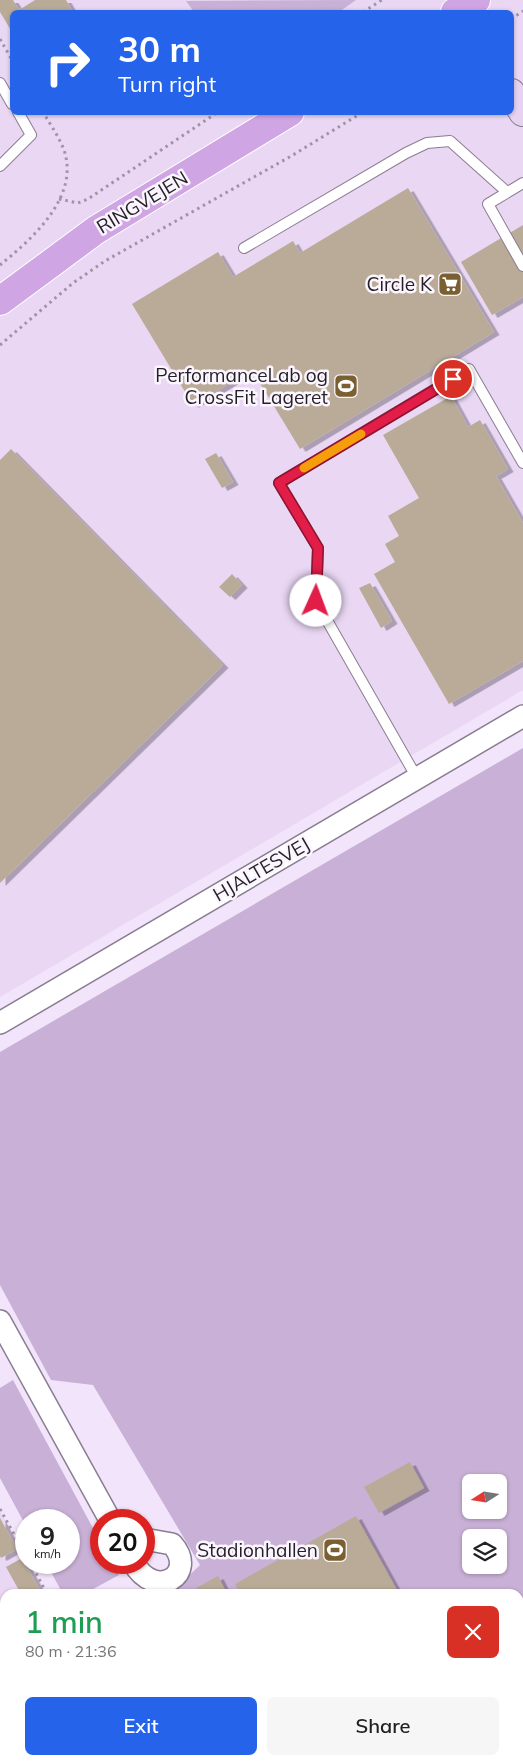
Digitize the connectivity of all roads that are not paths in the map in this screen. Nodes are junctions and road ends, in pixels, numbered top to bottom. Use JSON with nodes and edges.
{"nodes":[{"id":1,"x":0,"y":83,"type":"edge"},
{"id":2,"x":514,"y":98,"type":"edge"},
{"id":3,"x":10,"y":100,"type":"edge"},
{"id":4,"x":523,"y":112,"type":"edge"},
{"id":5,"x":20,"y":115,"type":"edge"},
{"id":6,"x":285,"y":115,"type":"edge"},
{"id":7,"x":0,"y":166,"type":"edge"},
{"id":8,"x":523,"y":183,"type":"edge"},
{"id":9,"x":508,"y":192,"type":"junction"},
{"id":10,"x":244,"y":248,"type":"dead end"},
{"id":11,"x":523,"y":266,"type":"edge"},
{"id":12,"x":0,"y":301,"type":"edge"},
{"id":13,"x":523,"y":463,"type":"edge"},
{"id":14,"x":523,"y":716,"type":"edge"},
{"id":15,"x":417,"y":778,"type":"junction"},
{"id":16,"x":0,"y":1023,"type":"edge"},
{"id":17,"x":0,"y":1320,"type":"edge"},
{"id":18,"x":104,"y":1509,"type":"edge"},
{"id":19,"x":155,"y":1541,"type":"edge"},
{"id":20,"x":141,"y":1574,"type":"edge"}],
"edges":[{"from":1,"to":3,"type":"lane"},
{"from":2,"to":4,"type":"street"},
{"from":5,"to":7,"type":"lane"},
{"from":6,"to":12,"type":"main road","name":"RINGVEJEN"},
{"from":8,"to":9,"type":"lane"},
{"from":9,"to":10,"type":"lane"},
{"from":9,"to":11,"type":"lane"},
{"from":13,"to":15,"type":"lane"},
{"from":14,"to":15,"type":"street","name":"HJALTESVEJ"},
{"from":15,"to":16,"type":"street","name":"HJALTESVEJ"},
{"from":17,"to":18,"type":"street"},
{"from":19,"to":20,"type":"street"}]}
